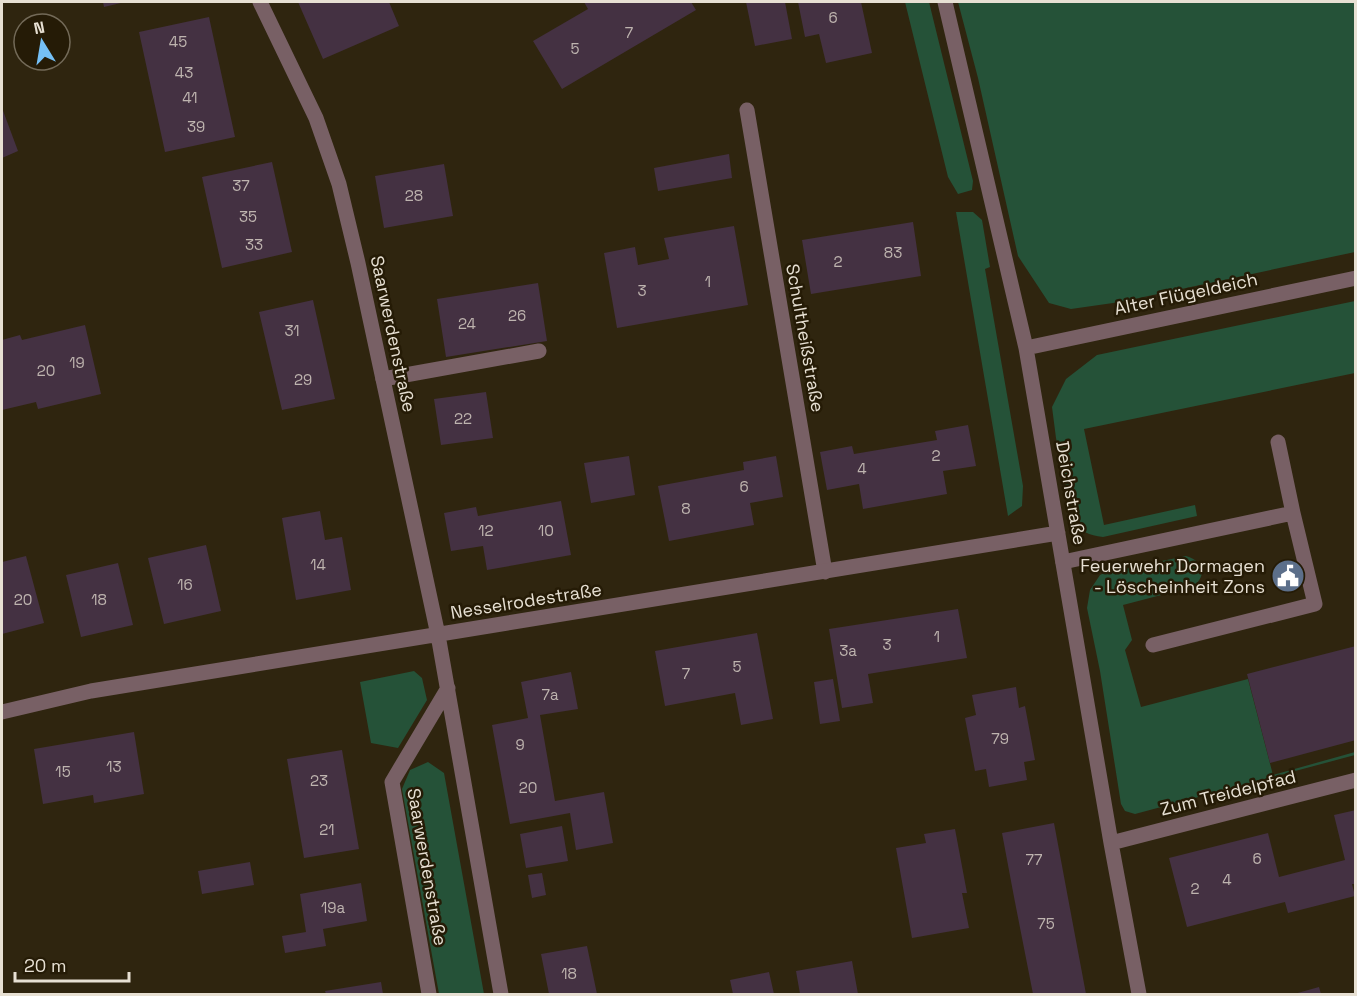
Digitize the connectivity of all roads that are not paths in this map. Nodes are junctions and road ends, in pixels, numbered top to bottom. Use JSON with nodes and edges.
{"nodes":[{"id":1,"x":260,"y":2,"type":"edge"},
{"id":2,"x":945,"y":2,"type":"edge"},
{"id":3,"x":747,"y":110,"type":"dead end"},
{"id":4,"x":1356,"y":278,"type":"edge"},
{"id":5,"x":1026,"y":348,"type":"junction"},
{"id":6,"x":539,"y":351,"type":"dead end"},
{"id":7,"x":383,"y":379,"type":"junction"},
{"id":8,"x":1278,"y":442,"type":"dead end"},
{"id":9,"x":1293,"y":513,"type":"junction"},
{"id":10,"x":1058,"y":532,"type":"junction"},
{"id":11,"x":1063,"y":562,"type":"junction"},
{"id":12,"x":825,"y":572,"type":"junction"},
{"id":13,"x":438,"y":635,"type":"junction"},
{"id":14,"x":1153,"y":645,"type":"dead end"},
{"id":15,"x":448,"y":688,"type":"junction"},
{"id":16,"x":2,"y":712,"type":"edge"},
{"id":17,"x":1356,"y":780,"type":"edge"},
{"id":18,"x":1111,"y":843,"type":"junction"},
{"id":19,"x":429,"y":994,"type":"edge"},
{"id":20,"x":501,"y":994,"type":"edge"},
{"id":21,"x":1139,"y":994,"type":"edge"}],
"edges":[{"from":1,"to":7,"type":"street","name":"Saarwerdenstraße"},
{"from":2,"to":5,"type":"street","name":"Deichstraße"},
{"from":3,"to":12,"type":"street","name":"Schultheißstraße"},
{"from":4,"to":5,"type":"street","name":"Alter Flügeldeich"},
{"from":5,"to":10,"type":"street","name":"Deichstraße"},
{"from":6,"to":7,"type":"street"},
{"from":7,"to":13,"type":"street","name":"Saarwerdenstraße"},
{"from":8,"to":9,"type":"street"},
{"from":9,"to":11,"type":"street"},
{"from":9,"to":14,"type":"street"},
{"from":10,"to":11,"type":"street","name":"Deichstraße"},
{"from":10,"to":12,"type":"street","name":"Nesselrodestraße"},
{"from":11,"to":18,"type":"street","name":"Deichstraße"},
{"from":12,"to":13,"type":"street","name":"Nesselrodestraße"},
{"from":13,"to":15,"type":"street","name":"Saarwerdenstraße"},
{"from":13,"to":16,"type":"street","name":"Nesselrodestraße"},
{"from":15,"to":19,"type":"street","name":"Saarwerdenstraße"},
{"from":15,"to":20,"type":"street","name":"Saarwerdenstraße"},
{"from":17,"to":18,"type":"street","name":"Zum Treidelpfad"},
{"from":18,"to":21,"type":"street","name":"Deichstraße"}]}
